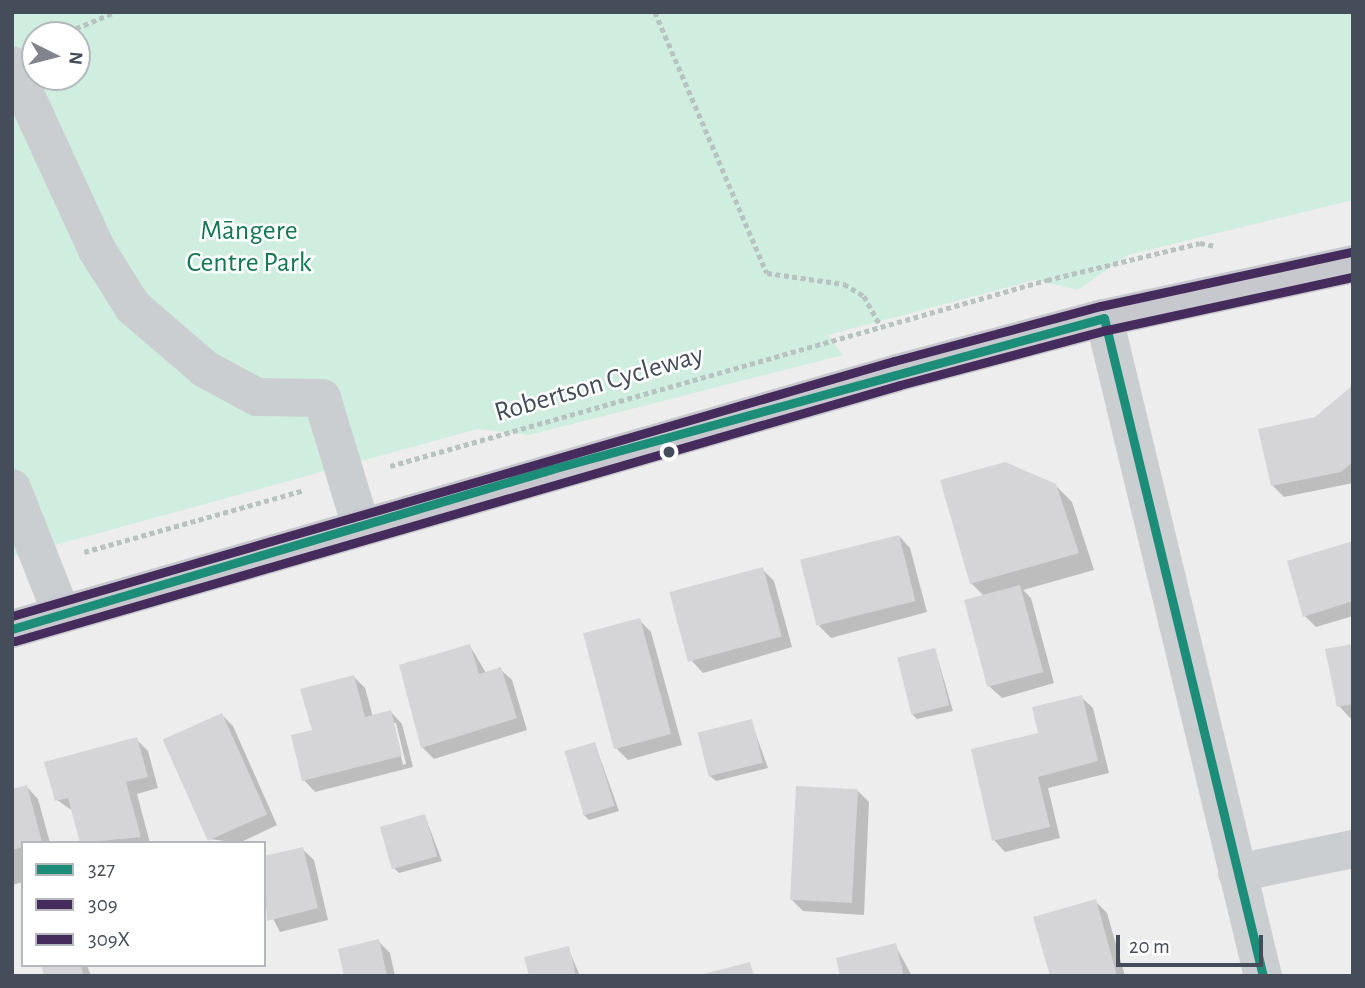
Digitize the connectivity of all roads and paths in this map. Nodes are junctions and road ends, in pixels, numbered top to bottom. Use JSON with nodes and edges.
{"nodes":[{"id":1,"x":115,"y":12,"type":"edge"},
{"id":2,"x":654,"y":12,"type":"edge"},
{"id":3,"x":91,"y":22,"type":"edge"},
{"id":4,"x":12,"y":65,"type":"edge"},
{"id":5,"x":1200,"y":243,"type":"dead end"},
{"id":6,"x":1353,"y":264,"type":"edge"},
{"id":7,"x":1104,"y":318,"type":"junction"},
{"id":8,"x":880,"y":325,"type":"junction"},
{"id":9,"x":347,"y":478,"type":"junction"},
{"id":10,"x":12,"y":488,"type":"edge"},
{"id":11,"x":361,"y":526,"type":"junction"},
{"id":12,"x":42,"y":564,"type":"junction"},
{"id":13,"x":62,"y":615,"type":"junction"},
{"id":14,"x":12,"y":629,"type":"edge"},
{"id":15,"x":1353,"y":849,"type":"edge"},
{"id":16,"x":1237,"y":873,"type":"junction"},
{"id":17,"x":1264,"y":976,"type":"edge"}],
"edges":[{"from":1,"to":3,"type":"path"},
{"from":2,"to":8,"type":"path"},
{"from":4,"to":9,"type":"street"},
{"from":5,"to":8,"type":"path","name":"Robertson Cycleway"},
{"from":6,"to":7,"type":"main road"},
{"from":7,"to":11,"type":"main road"},
{"from":7,"to":16,"type":"street"},
{"from":8,"to":9,"type":"path","name":"Robertson Cycleway"},
{"from":9,"to":11,"type":"street"},
{"from":9,"to":12,"type":"path","name":"Robertson Cycleway"},
{"from":10,"to":12,"type":"street"},
{"from":11,"to":13,"type":"main road"},
{"from":12,"to":13,"type":"street"},
{"from":13,"to":14,"type":"main road"},
{"from":15,"to":16,"type":"street"},
{"from":16,"to":17,"type":"street"}]}
